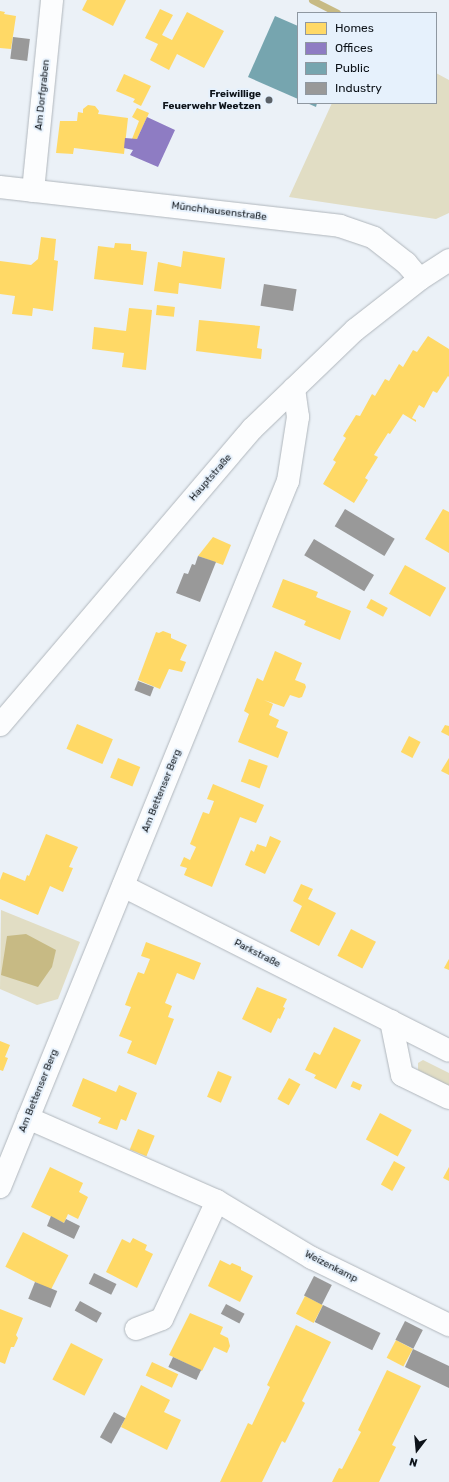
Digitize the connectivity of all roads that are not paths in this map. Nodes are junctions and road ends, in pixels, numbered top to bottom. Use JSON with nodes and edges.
{"nodes":[{"id":1,"x":52,"y":0,"type":"edge"},
{"id":2,"x":0,"y":187,"type":"edge"},
{"id":3,"x":33,"y":191,"type":"junction"},
{"id":4,"x":449,"y":260,"type":"edge"},
{"id":5,"x":420,"y":279,"type":"junction"},
{"id":6,"x":294,"y":388,"type":"junction"},
{"id":7,"x":0,"y":724,"type":"edge"},
{"id":8,"x":123,"y":886,"type":"junction"},
{"id":9,"x":390,"y":1021,"type":"junction"},
{"id":10,"x":449,"y":1051,"type":"edge"},
{"id":11,"x":449,"y":1098,"type":"edge"},
{"id":12,"x":28,"y":1118,"type":"junction"},
{"id":13,"x":0,"y":1187,"type":"edge"},
{"id":14,"x":217,"y":1201,"type":"junction"},
{"id":15,"x":449,"y":1325,"type":"edge"},
{"id":16,"x":136,"y":1329,"type":"dead end"}],
"edges":[{"from":1,"to":3,"type":"street","name":"Am Dorfgraben"},
{"from":2,"to":3,"type":"street","name":"Münchhausenstraße"},
{"from":3,"to":5,"type":"street","name":"Münchhausenstraße"},
{"from":4,"to":5,"type":"street","name":"Hauptstraße"},
{"from":5,"to":6,"type":"street","name":"Hauptstraße"},
{"from":6,"to":7,"type":"street","name":"Hauptstraße"},
{"from":6,"to":8,"type":"street","name":"Am Bettenser Berg"},
{"from":8,"to":9,"type":"street","name":"Parkstraße"},
{"from":8,"to":12,"type":"street","name":"Am Bettenser Berg"},
{"from":9,"to":10,"type":"street","name":"Parkstraße"},
{"from":9,"to":11,"type":"street"},
{"from":12,"to":13,"type":"street","name":"Am Bettenser Berg"},
{"from":12,"to":14,"type":"street","name":"Weizenkamp"},
{"from":14,"to":15,"type":"street","name":"Weizenkamp"},
{"from":14,"to":16,"type":"street"}]}
